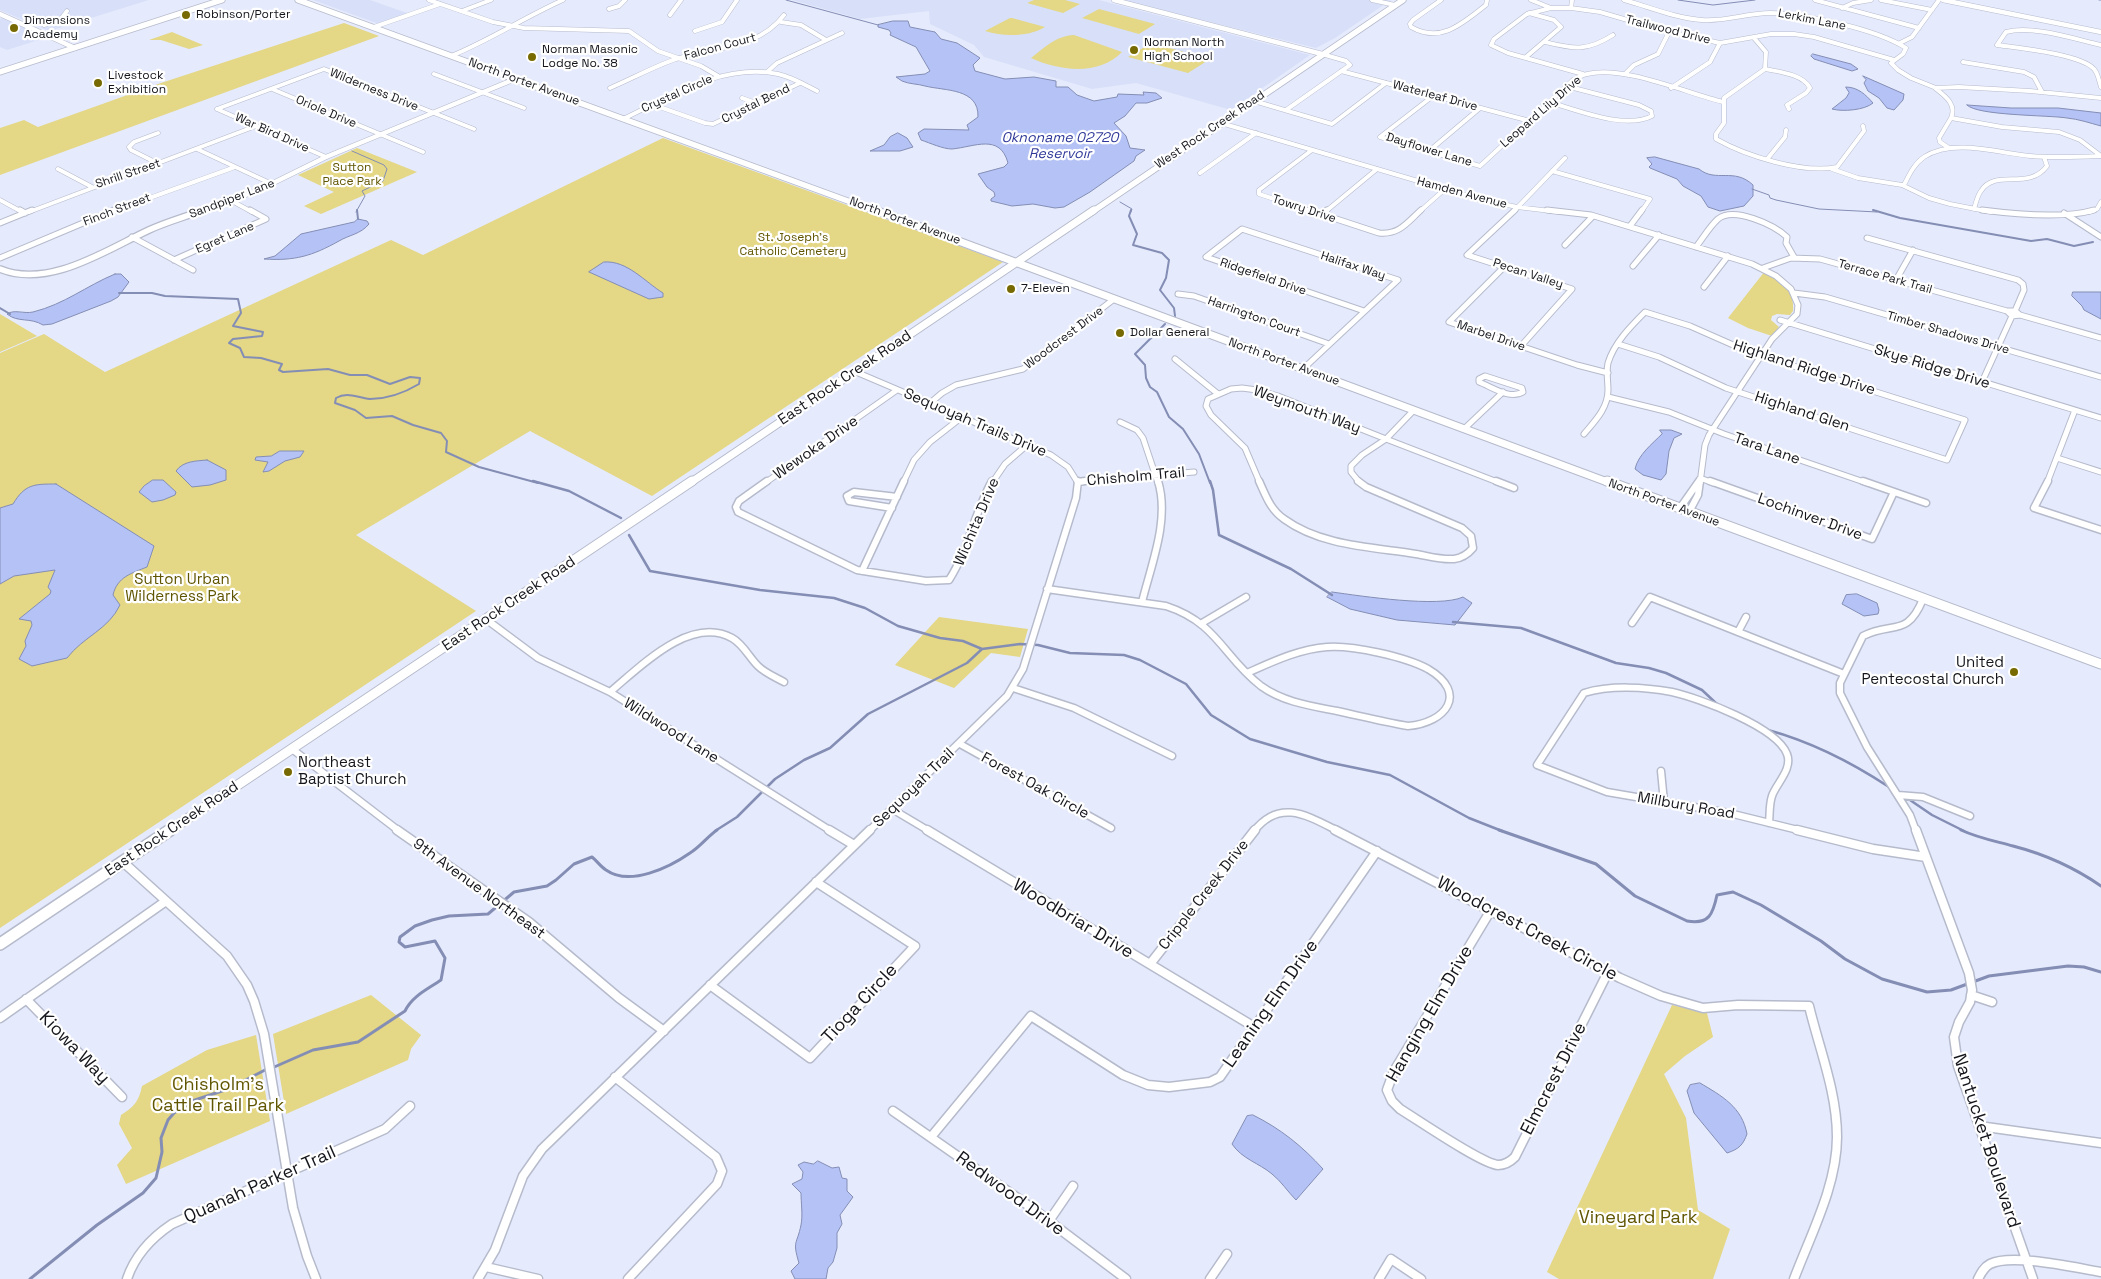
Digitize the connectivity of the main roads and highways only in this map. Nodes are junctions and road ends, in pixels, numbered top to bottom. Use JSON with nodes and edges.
{"nodes":[{"id":1,"x":222,"y":0,"type":"edge"},
{"id":2,"x":298,"y":0,"type":"edge"},
{"id":3,"x":1403,"y":0,"type":"edge"},
{"id":4,"x":452,"y":56,"type":"joint"},
{"id":5,"x":0,"y":72,"type":"edge"},
{"id":6,"x":515,"y":79,"type":"joint"},
{"id":7,"x":1017,"y":262,"type":"junction"},
{"id":8,"x":2101,"y":664,"type":"edge"},
{"id":9,"x":0,"y":944,"type":"edge"}],
"edges":[{"from":1,"to":5,"type":"main road"},
{"from":2,"to":4,"type":"main road","name":"North Porter Avenue"},
{"from":3,"to":7,"type":"main road","name":"West Rock Creek Road"},
{"from":4,"to":6,"type":"main road","name":"North Porter Avenue"},
{"from":6,"to":7,"type":"main road","name":"North Porter Avenue"},
{"from":7,"to":8,"type":"main road","name":"North Porter Avenue"},
{"from":7,"to":9,"type":"main road","name":"East Rock Creek Road"}]}
